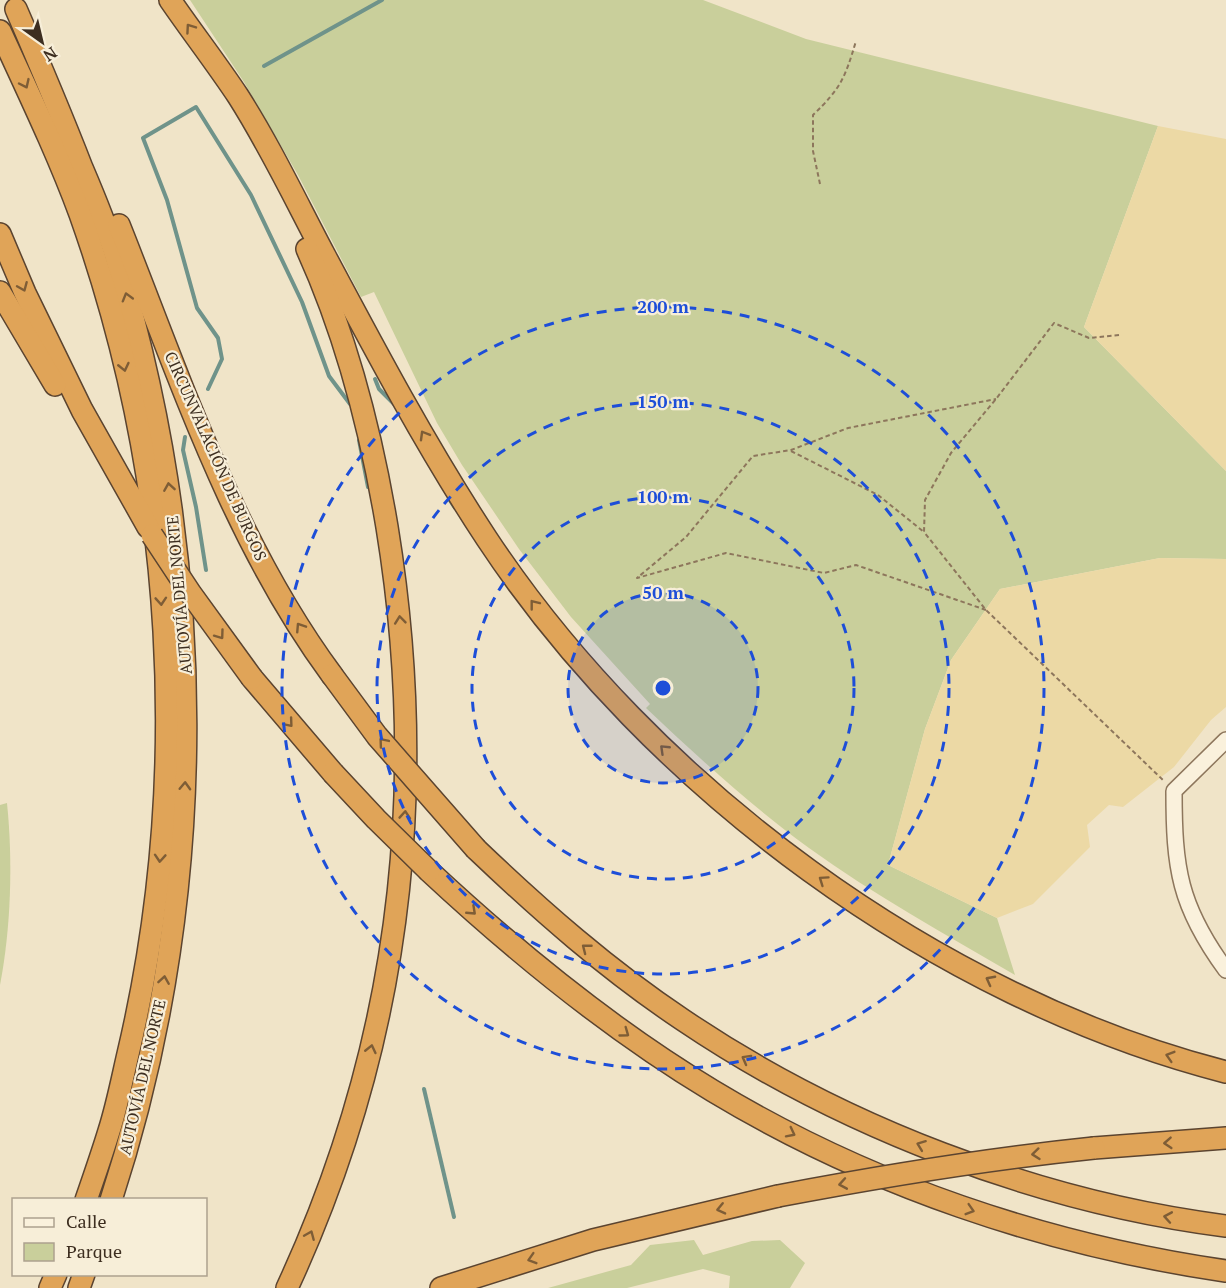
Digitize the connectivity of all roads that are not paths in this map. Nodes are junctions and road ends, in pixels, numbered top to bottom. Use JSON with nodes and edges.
{"nodes":[{"id":1,"x":170,"y":0,"type":"edge"},
{"id":2,"x":13,"y":4,"type":"edge"},
{"id":3,"x":0,"y":31,"type":"edge"},
{"id":4,"x":209,"y":56,"type":"junction"},
{"id":5,"x":0,"y":234,"type":"edge"},
{"id":6,"x":0,"y":292,"type":"edge"},
{"id":7,"x":152,"y":535,"type":"junction"},
{"id":8,"x":1226,"y":740,"type":"edge"},
{"id":9,"x":1226,"y":970,"type":"edge"},
{"id":10,"x":1226,"y":1072,"type":"edge"},
{"id":11,"x":1226,"y":1138,"type":"edge"},
{"id":12,"x":87,"y":1198,"type":"edge"},
{"id":13,"x":112,"y":1198,"type":"edge"},
{"id":14,"x":1226,"y":1226,"type":"edge"},
{"id":15,"x":1226,"y":1270,"type":"edge"},
{"id":16,"x":287,"y":1288,"type":"edge"},
{"id":17,"x":441,"y":1288,"type":"edge"}],
"edges":[{"from":4,"to":1,"type":"highway","one_way":true},
{"from":13,"to":2,"type":"highway","name":"AUTOVÍA DEL NORTE","one_way":true},
{"from":14,"to":2,"type":"highway","name":"CIRCUNVALACIÓN DE BURGOS","one_way":true,"bridge":true},
{"from":3,"to":12,"type":"highway","name":"AUTOVÍA DEL NORTE","one_way":true},
{"from":10,"to":4,"type":"highway","one_way":true},
{"from":16,"to":4,"type":"highway","one_way":true},
{"from":5,"to":7,"type":"highway","one_way":true},
{"from":6,"to":7,"type":"highway"},
{"from":7,"to":15,"type":"highway","one_way":true,"bridge":true},
{"from":8,"to":9,"type":"street"},
{"from":11,"to":17,"type":"highway","one_way":true,"bridge":true}]}
